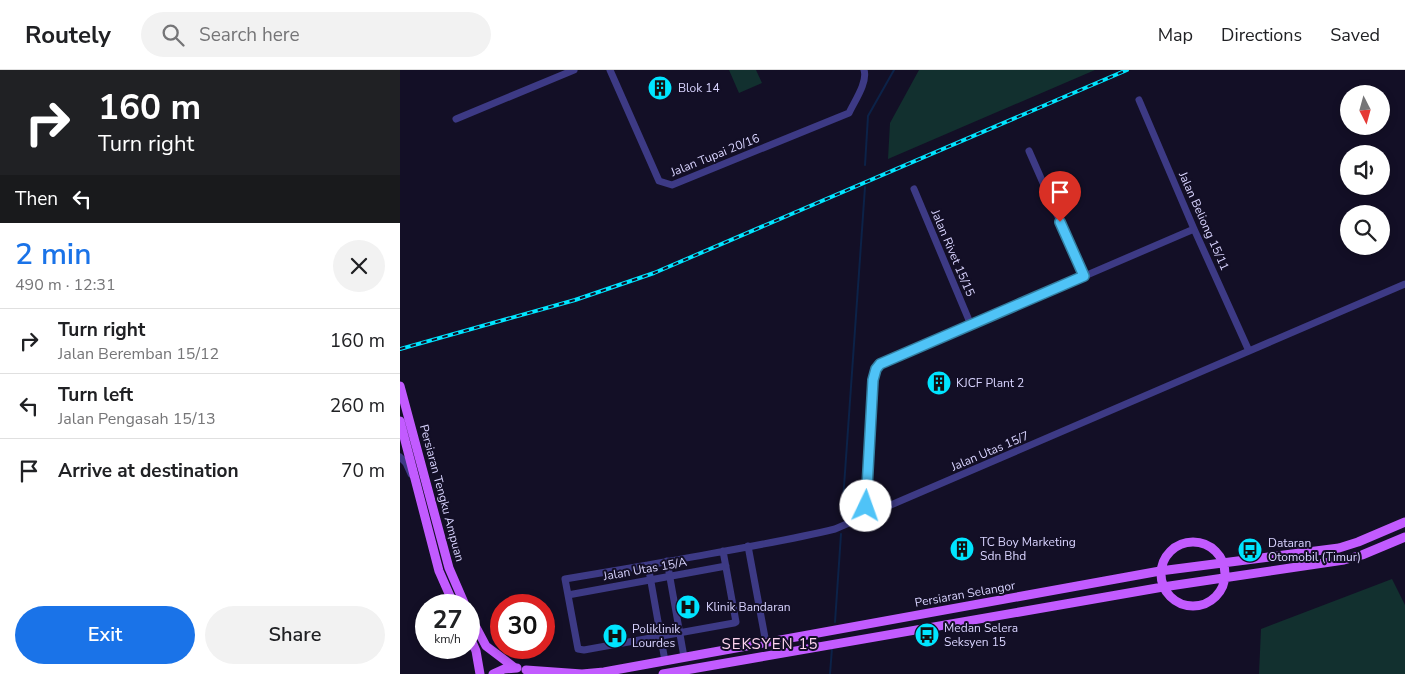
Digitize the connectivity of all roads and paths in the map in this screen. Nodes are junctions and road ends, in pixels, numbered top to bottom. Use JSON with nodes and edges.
{"nodes":[{"id":1,"x":551,"y":70,"type":"edge"},
{"id":2,"x":574,"y":70,"type":"edge"},
{"id":3,"x":610,"y":70,"type":"edge"},
{"id":4,"x":864,"y":70,"type":"edge"},
{"id":5,"x":554,"y":78,"type":"junction"},
{"id":6,"x":1139,"y":100,"type":"dead end"},
{"id":7,"x":456,"y":119,"type":"dead end"},
{"id":8,"x":1029,"y":151,"type":"dead end"},
{"id":9,"x":914,"y":189,"type":"dead end"},
{"id":10,"x":1194,"y":229,"type":"junction"},
{"id":11,"x":1084,"y":276,"type":"junction"},
{"id":12,"x":1405,"y":284,"type":"edge"},
{"id":13,"x":971,"y":325,"type":"junction"},
{"id":14,"x":1249,"y":351,"type":"junction"},
{"id":15,"x":400,"y":386,"type":"edge"},
{"id":16,"x":400,"y":421,"type":"edge"},
{"id":17,"x":400,"y":457,"type":"edge"},
{"id":18,"x":417,"y":486,"type":"junction"},
{"id":19,"x":869,"y":515,"type":"junction"},
{"id":20,"x":1405,"y":522,"type":"edge"},
{"id":21,"x":1405,"y":537,"type":"edge"},
{"id":22,"x":748,"y":546,"type":"junction"},
{"id":23,"x":723,"y":551,"type":"junction"},
{"id":24,"x":667,"y":561,"type":"junction"},
{"id":25,"x":1223,"y":562,"type":"junction"},
{"id":26,"x":648,"y":565,"type":"junction"},
{"id":27,"x":726,"y":566,"type":"junction"},
{"id":28,"x":1160,"y":571,"type":"junction"},
{"id":29,"x":670,"y":576,"type":"junction"},
{"id":30,"x":1225,"y":578,"type":"junction"},
{"id":31,"x":651,"y":580,"type":"junction"},
{"id":32,"x":1163,"y":587,"type":"junction"},
{"id":33,"x":449,"y":594,"type":"edge"},
{"id":34,"x":460,"y":594,"type":"edge"},
{"id":35,"x":568,"y":595,"type":"junction"},
{"id":36,"x":680,"y":633,"type":"junction"},
{"id":37,"x":480,"y":635,"type":"edge"},
{"id":38,"x":661,"y":636,"type":"junction"},
{"id":39,"x":766,"y":643,"type":"junction"},
{"id":40,"x":684,"y":657,"type":"junction"},
{"id":41,"x":477,"y":659,"type":"edge"},
{"id":42,"x":666,"y":661,"type":"junction"},
{"id":43,"x":515,"y":668,"type":"junction"},
{"id":44,"x":526,"y":670,"type":"junction"},
{"id":45,"x":694,"y":671,"type":"edge"},
{"id":46,"x":480,"y":674,"type":"edge"},
{"id":47,"x":493,"y":674,"type":"edge"},
{"id":48,"x":537,"y":674,"type":"edge"},
{"id":49,"x":663,"y":674,"type":"edge"}],
"edges":[{"from":1,"to":5,"type":"street"},
{"from":2,"to":5,"type":"street"},
{"from":3,"to":4,"type":"street","name":"Jalan Tupai 20/16"},
{"from":5,"to":7,"type":"street"},
{"from":6,"to":10,"type":"street","name":"Jalan Beliong 15/11"},
{"from":8,"to":11,"type":"street"},
{"from":9,"to":13,"type":"street","name":"Jalan Rivet 15/15"},
{"from":10,"to":11,"type":"street"},
{"from":10,"to":14,"type":"street","name":"Jalan Beliong 15/11"},
{"from":11,"to":13,"type":"street"},
{"from":12,"to":14,"type":"street","name":"Jalan Utas 15/7"},
{"from":13,"to":19,"type":"street"},
{"from":14,"to":19,"type":"street","name":"Jalan Utas 15/7"},
{"from":15,"to":34,"type":"main road","name":"Persiaran Tengku Ampuan"},
{"from":16,"to":18,"type":"main road","name":"Persiaran Tengku Ampuan"},
{"from":17,"to":18,"type":"street"},
{"from":18,"to":33,"type":"main road","name":"Persiaran Tengku Ampuan"},
{"from":19,"to":22,"type":"street","name":"Jalan Utas 15/7"},
{"from":20,"to":25,"type":"main road","name":"Persiaran Selangor"},
{"from":21,"to":30,"type":"main road"},
{"from":22,"to":23,"type":"street","name":"Jalan Utas 15/7"},
{"from":22,"to":39,"type":"street"},
{"from":23,"to":24,"type":"street","name":"Jalan Utas 15/7"},
{"from":23,"to":27,"type":"street"},
{"from":24,"to":26,"type":"street","name":"Jalan Utas 15/7"},
{"from":24,"to":29,"type":"street"},
{"from":25,"to":28,"type":"main road","name":"Persiaran Selangor"},
{"from":25,"to":28,"type":"main road"},
{"from":25,"to":30,"type":"main road"},
{"from":26,"to":31,"type":"street"},
{"from":26,"to":35,"type":"street","name":"Jalan Utas 15/7"},
{"from":27,"to":29,"type":"street","name":"Jalan Utas 15/A"},
{"from":27,"to":36,"type":"street"},
{"from":28,"to":32,"type":"main road"},
{"from":28,"to":39,"type":"main road","name":"Persiaran Selangor"},
{"from":29,"to":31,"type":"street","name":"Jalan Utas 15/A"},
{"from":29,"to":36,"type":"street"},
{"from":30,"to":32,"type":"main road"},
{"from":30,"to":32,"type":"main road"},
{"from":31,"to":35,"type":"street","name":"Jalan Utas 15/A"},
{"from":31,"to":38,"type":"street"},
{"from":32,"to":45,"type":"main road"},
{"from":35,"to":38,"type":"street"},
{"from":36,"to":38,"type":"street"},
{"from":36,"to":40,"type":"street"},
{"from":37,"to":43,"type":"main road"},
{"from":38,"to":42,"type":"street"},
{"from":39,"to":40,"type":"main road","name":"Persiaran Selangor"},
{"from":40,"to":42,"type":"main road","name":"Persiaran Selangor"},
{"from":41,"to":46,"type":"main road"},
{"from":42,"to":44,"type":"main road","name":"Persiaran Selangor"},
{"from":43,"to":44,"type":"main road"},
{"from":43,"to":47,"type":"main road"},
{"from":44,"to":48,"type":"main road"},
{"from":45,"to":49,"type":"main road"}]}
